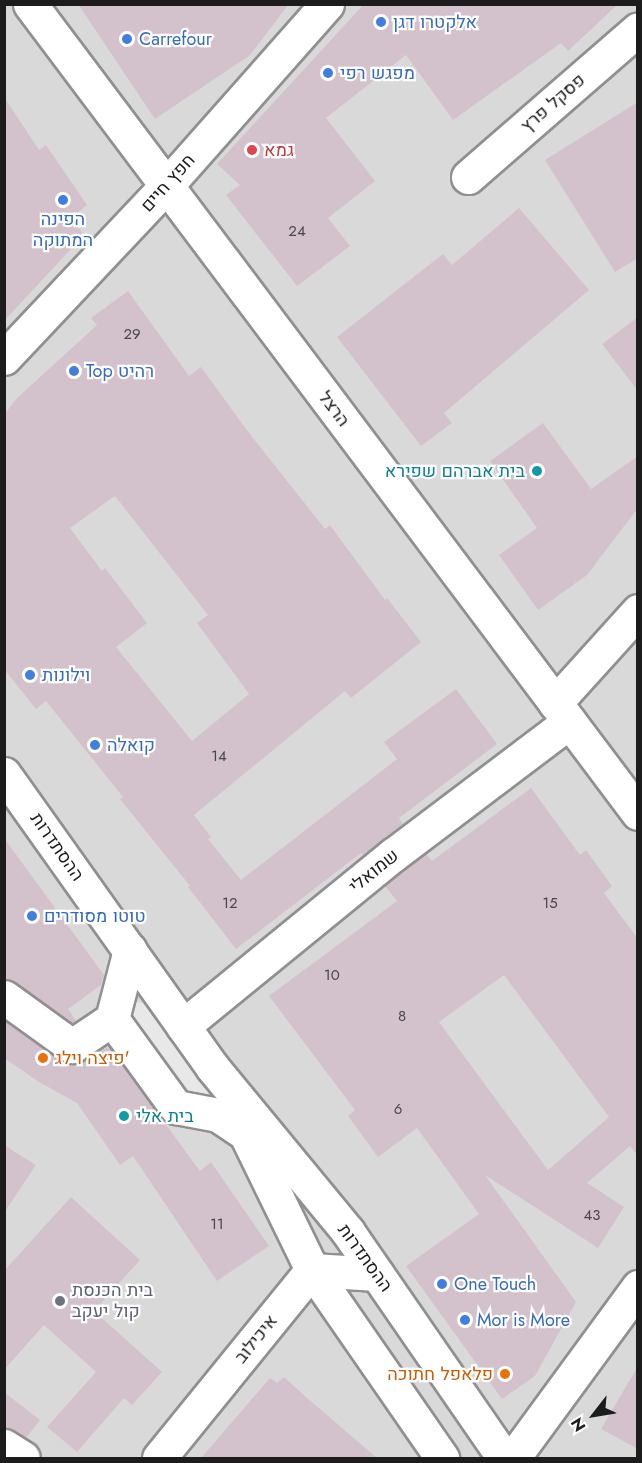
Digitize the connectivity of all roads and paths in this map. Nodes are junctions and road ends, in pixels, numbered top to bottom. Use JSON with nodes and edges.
{"nodes":[{"id":1,"x":327,"y":4,"type":"edge"},
{"id":2,"x":35,"y":6,"type":"edge"},
{"id":3,"x":638,"y":29,"type":"edge"},
{"id":4,"x":468,"y":177,"type":"dead end"},
{"id":5,"x":166,"y":186,"type":"junction"},
{"id":6,"x":4,"y":358,"type":"edge"},
{"id":7,"x":638,"y":611,"type":"edge"},
{"id":8,"x":562,"y":712,"type":"junction"},
{"id":9,"x":4,"y":774,"type":"edge"},
{"id":10,"x":638,"y":813,"type":"edge"},
{"id":11,"x":130,"y":950,"type":"junction"},
{"id":12,"x":4,"y":997,"type":"edge"},
{"id":13,"x":112,"y":1019,"type":"junction"},
{"id":14,"x":183,"y":1026,"type":"junction"},
{"id":15,"x":213,"y":1068,"type":"junction"},
{"id":16,"x":246,"y":1134,"type":"junction"},
{"id":17,"x":312,"y":1270,"type":"junction"},
{"id":18,"x":377,"y":1274,"type":"junction"},
{"id":19,"x":638,"y":1287,"type":"edge"},
{"id":20,"x":4,"y":1446,"type":"edge"},
{"id":21,"x":23,"y":1458,"type":"edge"},
{"id":22,"x":159,"y":1458,"type":"edge"},
{"id":23,"x":442,"y":1458,"type":"edge"},
{"id":24,"x":504,"y":1458,"type":"edge"},
{"id":25,"x":513,"y":1458,"type":"edge"}],
"edges":[{"from":1,"to":5,"type":"street","name":"חפץ חיים"},
{"from":2,"to":5,"type":"street","name":"הרצל"},
{"from":3,"to":4,"type":"street","name":"פסקל פרץ"},
{"from":5,"to":6,"type":"street","name":"חפץ חיים"},
{"from":5,"to":8,"type":"street","name":"הרצל"},
{"from":7,"to":8,"type":"street","name":"שמואלי"},
{"from":8,"to":10,"type":"street","name":"הרצל"},
{"from":8,"to":14,"type":"street","name":"שמואלי"},
{"from":9,"to":11,"type":"street","name":"ההסתדרות"},
{"from":11,"to":13,"type":"street"},
{"from":11,"to":14,"type":"street","name":"ההסתדרות"},
{"from":12,"to":13,"type":"street"},
{"from":13,"to":16,"type":"street"},
{"from":14,"to":15,"type":"street","name":"ההסתדרות"},
{"from":15,"to":16,"type":"street","name":"ההסתדרות"},
{"from":15,"to":18,"type":"street","name":"ההסתדרות"},
{"from":16,"to":17,"type":"street","name":"ההסתדרות"},
{"from":17,"to":18,"type":"street"},
{"from":17,"to":22,"type":"street","name":"איכילוב"},
{"from":17,"to":23,"type":"street","name":"ההסתדרות"},
{"from":18,"to":24,"type":"street","name":"ההסתדרות"},
{"from":19,"to":25,"type":"street"},
{"from":20,"to":21,"type":"street"}]}
